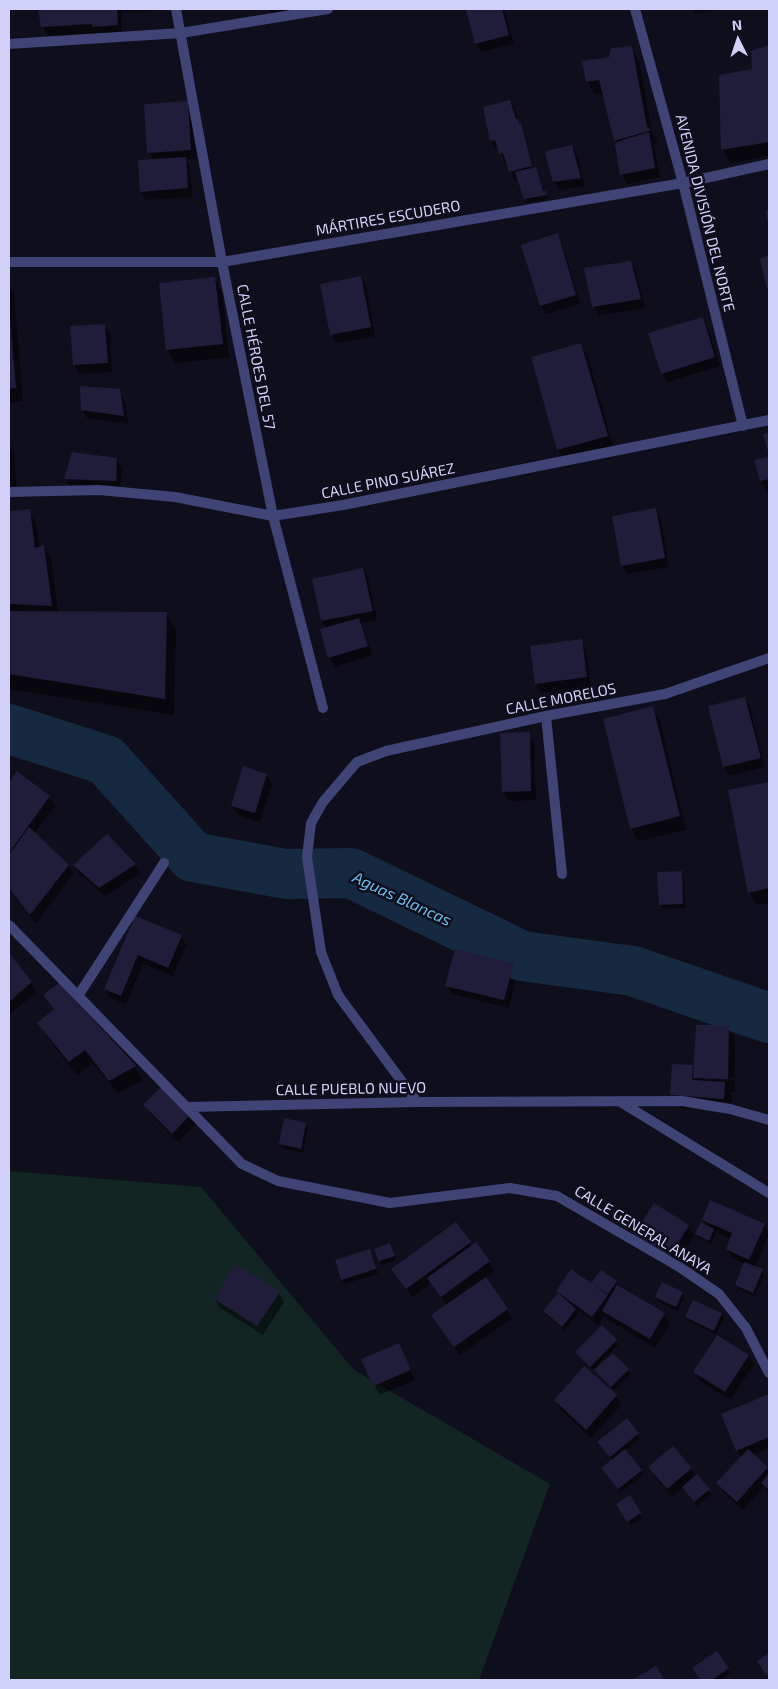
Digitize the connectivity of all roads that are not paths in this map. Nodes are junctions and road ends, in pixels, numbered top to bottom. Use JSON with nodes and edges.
{"nodes":[{"id":1,"x":176,"y":9,"type":"edge"},
{"id":2,"x":328,"y":9,"type":"edge"},
{"id":3,"x":635,"y":9,"type":"edge"},
{"id":4,"x":180,"y":33,"type":"junction"},
{"id":5,"x":9,"y":44,"type":"edge"},
{"id":6,"x":769,"y":164,"type":"edge"},
{"id":7,"x":683,"y":183,"type":"junction"},
{"id":8,"x":9,"y":262,"type":"edge"},
{"id":9,"x":222,"y":262,"type":"junction"},
{"id":10,"x":769,"y":420,"type":"edge"},
{"id":11,"x":743,"y":426,"type":"junction"},
{"id":12,"x":9,"y":492,"type":"edge"},
{"id":13,"x":273,"y":516,"type":"junction"},
{"id":14,"x":769,"y":658,"type":"edge"},
{"id":15,"x":323,"y":708,"type":"dead end"},
{"id":16,"x":546,"y":716,"type":"junction"},
{"id":17,"x":164,"y":864,"type":"dead end"},
{"id":18,"x":562,"y":874,"type":"dead end"},
{"id":19,"x":9,"y":925,"type":"edge"},
{"id":20,"x":78,"y":996,"type":"junction"},
{"id":21,"x":618,"y":1100,"type":"junction"},
{"id":22,"x":417,"y":1102,"type":"junction"},
{"id":23,"x":187,"y":1107,"type":"junction"},
{"id":24,"x":769,"y":1120,"type":"edge"},
{"id":25,"x":769,"y":1193,"type":"edge"},
{"id":26,"x":769,"y":1372,"type":"edge"}],
"edges":[{"from":1,"to":4,"type":"street","name":"CALLE HÉROES DEL 57"},
{"from":2,"to":4,"type":"street"},
{"from":3,"to":7,"type":"street","name":"AVENIDA DIVISIÓN DEL NORTE"},
{"from":4,"to":5,"type":"street"},
{"from":4,"to":9,"type":"street","name":"CALLE HÉROES DEL 57"},
{"from":6,"to":7,"type":"street","name":"MÁRTIRES ESCUDERO"},
{"from":7,"to":9,"type":"street","name":"MÁRTIRES ESCUDERO"},
{"from":7,"to":11,"type":"street","name":"AVENIDA DIVISIÓN DEL NORTE"},
{"from":8,"to":9,"type":"street","name":"MÁRTIRES ESCUDERO"},
{"from":9,"to":13,"type":"street","name":"CALLE HÉROES DEL 57"},
{"from":10,"to":11,"type":"street","name":"CALLE PINO SUÁREZ"},
{"from":11,"to":13,"type":"street","name":"CALLE PINO SUÁREZ"},
{"from":12,"to":13,"type":"street","name":"CALLE PINO SUÁREZ"},
{"from":13,"to":15,"type":"street","name":"CALLE HÉROES DEL 57"},
{"from":14,"to":16,"type":"street","name":"CALLE MORELOS"},
{"from":16,"to":18,"type":"street"},
{"from":16,"to":22,"type":"street","name":"CALLE MORELOS"},
{"from":17,"to":20,"type":"street"},
{"from":19,"to":20,"type":"street"},
{"from":20,"to":23,"type":"street"},
{"from":21,"to":22,"type":"street","name":"CALLE PUEBLO NUEVO"},
{"from":21,"to":24,"type":"street","name":"CALLE PUEBLO NUEVO"},
{"from":21,"to":25,"type":"street"},
{"from":22,"to":23,"type":"street","name":"CALLE PUEBLO NUEVO"},
{"from":23,"to":26,"type":"street","name":"CALLE GENERAL ANAYA"}]}
